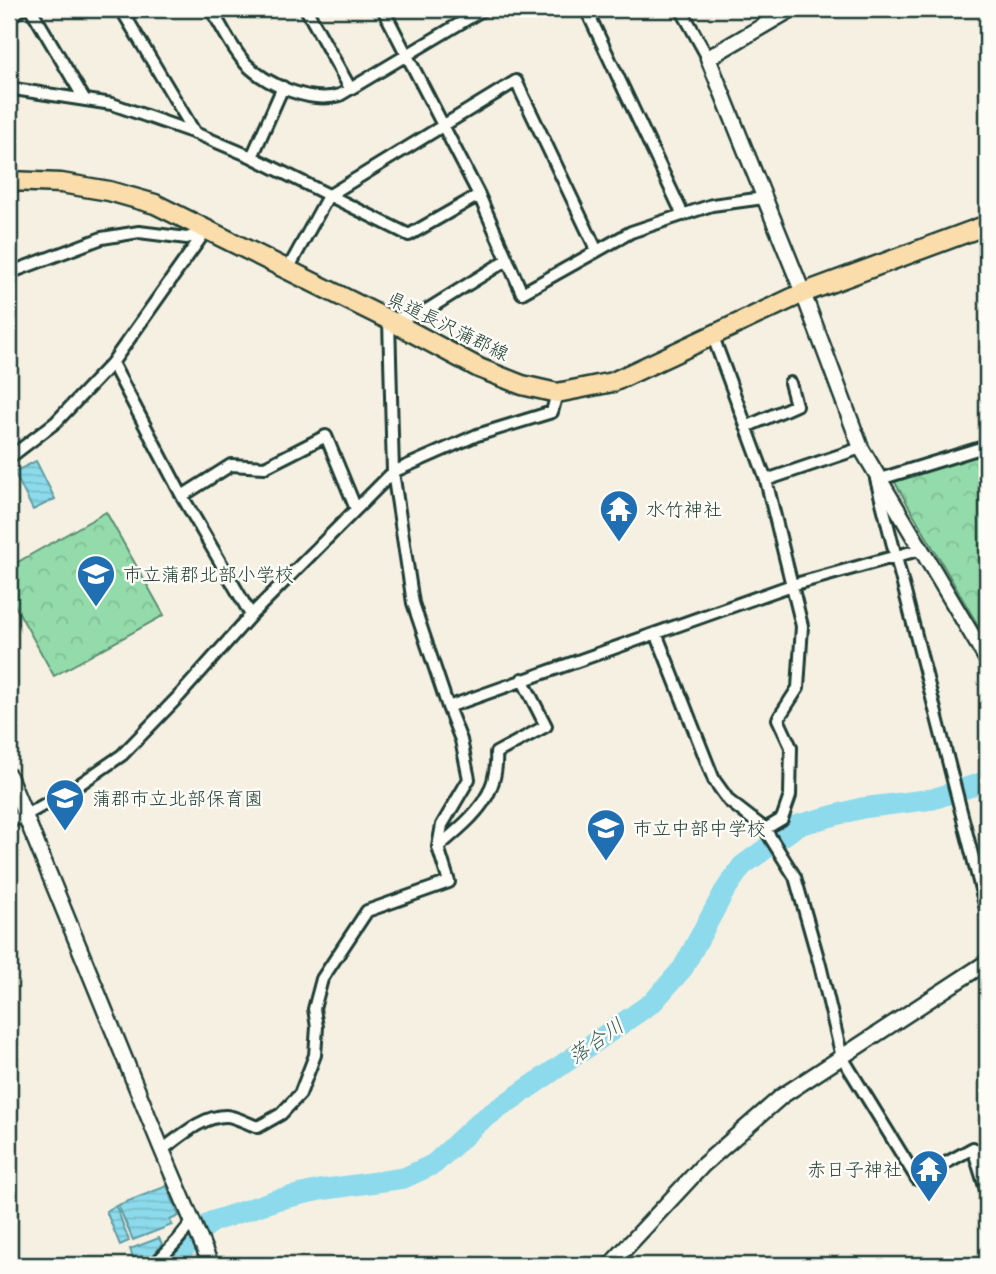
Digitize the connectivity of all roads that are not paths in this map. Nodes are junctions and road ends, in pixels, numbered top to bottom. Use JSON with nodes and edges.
{"nodes":[{"id":1,"x":22,"y":9,"type":"edge"},
{"id":2,"x":31,"y":9,"type":"edge"},
{"id":3,"x":121,"y":9,"type":"edge"},
{"id":4,"x":211,"y":9,"type":"edge"},
{"id":5,"x":306,"y":9,"type":"edge"},
{"id":6,"x":383,"y":9,"type":"edge"},
{"id":7,"x":586,"y":9,"type":"edge"},
{"id":8,"x":681,"y":9,"type":"edge"},
{"id":9,"x":792,"y":9,"type":"edge"},
{"id":10,"x":482,"y":10,"type":"edge"},
{"id":11,"x":772,"y":13,"type":"edge"},
{"id":12,"x":9,"y":17,"type":"edge"},
{"id":13,"x":406,"y":56,"type":"junction"},
{"id":14,"x":708,"y":58,"type":"junction"},
{"id":15,"x":284,"y":87,"type":"junction"},
{"id":16,"x":351,"y":88,"type":"junction"},
{"id":17,"x":9,"y":92,"type":"edge"},
{"id":18,"x":85,"y":100,"type":"junction"},
{"id":19,"x":444,"y":125,"type":"junction"},
{"id":20,"x":195,"y":133,"type":"junction"},
{"id":21,"x":252,"y":157,"type":"junction"},
{"id":22,"x":9,"y":181,"type":"edge"},
{"id":23,"x":328,"y":195,"type":"junction"},
{"id":24,"x":479,"y":195,"type":"junction"},
{"id":25,"x":764,"y":198,"type":"junction"},
{"id":26,"x":683,"y":215,"type":"junction"},
{"id":27,"x":987,"y":225,"type":"edge"},
{"id":28,"x":206,"y":229,"type":"junction"},
{"id":29,"x":597,"y":251,"type":"junction"},
{"id":30,"x":507,"y":260,"type":"junction"},
{"id":31,"x":287,"y":271,"type":"junction"},
{"id":32,"x":9,"y":273,"type":"edge"},
{"id":33,"x":803,"y":293,"type":"junction"},
{"id":34,"x":389,"y":320,"type":"junction"},
{"id":35,"x":712,"y":334,"type":"junction"},
{"id":36,"x":112,"y":363,"type":"junction"},
{"id":37,"x":790,"y":383,"type":"dead end"},
{"id":38,"x":557,"y":393,"type":"junction"},
{"id":39,"x":746,"y":427,"type":"junction"},
{"id":40,"x":987,"y":446,"type":"edge"},
{"id":41,"x":861,"y":448,"type":"junction"},
{"id":42,"x":9,"y":458,"type":"edge"},
{"id":43,"x":393,"y":472,"type":"junction"},
{"id":44,"x":876,"y":473,"type":"junction"},
{"id":45,"x":766,"y":480,"type":"junction"},
{"id":46,"x":182,"y":496,"type":"junction"},
{"id":47,"x":356,"y":509,"type":"junction"},
{"id":48,"x":922,"y":549,"type":"junction"},
{"id":49,"x":897,"y":557,"type":"junction"},
{"id":50,"x":792,"y":584,"type":"junction"},
{"id":51,"x":251,"y":615,"type":"junction"},
{"id":52,"x":656,"y":633,"type":"junction"},
{"id":53,"x":987,"y":660,"type":"edge"},
{"id":54,"x":522,"y":679,"type":"junction"},
{"id":55,"x":448,"y":707,"type":"junction"},
{"id":56,"x":9,"y":776,"type":"edge"},
{"id":57,"x":24,"y":816,"type":"junction"},
{"id":58,"x":9,"y":822,"type":"edge"},
{"id":59,"x":765,"y":831,"type":"junction"},
{"id":60,"x":438,"y":847,"type":"junction"},
{"id":61,"x":987,"y":914,"type":"edge"},
{"id":62,"x":987,"y":962,"type":"edge"},
{"id":63,"x":842,"y":1057,"type":"junction"},
{"id":64,"x":162,"y":1150,"type":"junction"},
{"id":65,"x":987,"y":1193,"type":"edge"},
{"id":66,"x":194,"y":1223,"type":"junction"},
{"id":67,"x":154,"y":1265,"type":"edge"},
{"id":68,"x":211,"y":1265,"type":"edge"},
{"id":69,"x":610,"y":1265,"type":"edge"}],
"edges":[{"from":1,"to":12,"type":"street"},
{"from":2,"to":18,"type":"street"},
{"from":3,"to":20,"type":"street"},
{"from":4,"to":15,"type":"street"},
{"from":5,"to":16,"type":"street"},
{"from":6,"to":13,"type":"street"},
{"from":7,"to":26,"type":"street"},
{"from":8,"to":14,"type":"street"},
{"from":9,"to":11,"type":"street"},
{"from":10,"to":13,"type":"street"},
{"from":11,"to":14,"type":"street"},
{"from":13,"to":16,"type":"street"},
{"from":13,"to":19,"type":"street"},
{"from":14,"to":25,"type":"street"},
{"from":15,"to":16,"type":"street"},
{"from":15,"to":21,"type":"street"},
{"from":17,"to":18,"type":"street"},
{"from":18,"to":20,"type":"street"},
{"from":19,"to":23,"type":"street"},
{"from":19,"to":24,"type":"street"},
{"from":19,"to":29,"type":"street"},
{"from":20,"to":21,"type":"street"},
{"from":21,"to":23,"type":"street"},
{"from":22,"to":28,"type":"main road","name":"県道長沢蒲郡線"},
{"from":23,"to":24,"type":"street"},
{"from":23,"to":31,"type":"street"},
{"from":24,"to":30,"type":"street"},
{"from":25,"to":26,"type":"street"},
{"from":25,"to":33,"type":"street"},
{"from":26,"to":29,"type":"street"},
{"from":27,"to":33,"type":"main road","name":"県道長沢蒲郡線"},
{"from":28,"to":31,"type":"main road","name":"県道長沢蒲郡線"},
{"from":28,"to":32,"type":"street"},
{"from":28,"to":36,"type":"street"},
{"from":29,"to":30,"type":"street"},
{"from":30,"to":34,"type":"street"},
{"from":31,"to":34,"type":"main road","name":"県道長沢蒲郡線"},
{"from":33,"to":35,"type":"main road","name":"県道長沢蒲郡線"},
{"from":33,"to":41,"type":"street"},
{"from":34,"to":38,"type":"main road","name":"県道長沢蒲郡線"},
{"from":34,"to":43,"type":"street"},
{"from":35,"to":38,"type":"main road","name":"県道長沢蒲郡線"},
{"from":35,"to":39,"type":"street"},
{"from":36,"to":42,"type":"street"},
{"from":36,"to":46,"type":"street"},
{"from":37,"to":39,"type":"street"},
{"from":38,"to":43,"type":"street"},
{"from":39,"to":45,"type":"street"},
{"from":40,"to":44,"type":"street"},
{"from":41,"to":44,"type":"street"},
{"from":41,"to":45,"type":"street"},
{"from":43,"to":47,"type":"street"},
{"from":43,"to":55,"type":"street"},
{"from":44,"to":48,"type":"street"},
{"from":44,"to":49,"type":"street"},
{"from":45,"to":50,"type":"street"},
{"from":46,"to":47,"type":"street"},
{"from":46,"to":51,"type":"street"},
{"from":47,"to":51,"type":"street"},
{"from":48,"to":49,"type":"street"},
{"from":48,"to":53,"type":"street"},
{"from":49,"to":50,"type":"street"},
{"from":49,"to":61,"type":"street"},
{"from":50,"to":52,"type":"street"},
{"from":50,"to":59,"type":"street"},
{"from":51,"to":57,"type":"street"},
{"from":52,"to":54,"type":"street"},
{"from":52,"to":59,"type":"street"},
{"from":54,"to":55,"type":"street"},
{"from":54,"to":60,"type":"street"},
{"from":55,"to":60,"type":"street"},
{"from":56,"to":57,"type":"street"},
{"from":57,"to":58,"type":"street"},
{"from":57,"to":64,"type":"street"},
{"from":59,"to":63,"type":"street"},
{"from":60,"to":64,"type":"street"},
{"from":62,"to":63,"type":"street"},
{"from":63,"to":65,"type":"street"},
{"from":63,"to":69,"type":"street"},
{"from":64,"to":66,"type":"street"},
{"from":66,"to":67,"type":"street"},
{"from":66,"to":68,"type":"street"}]}
